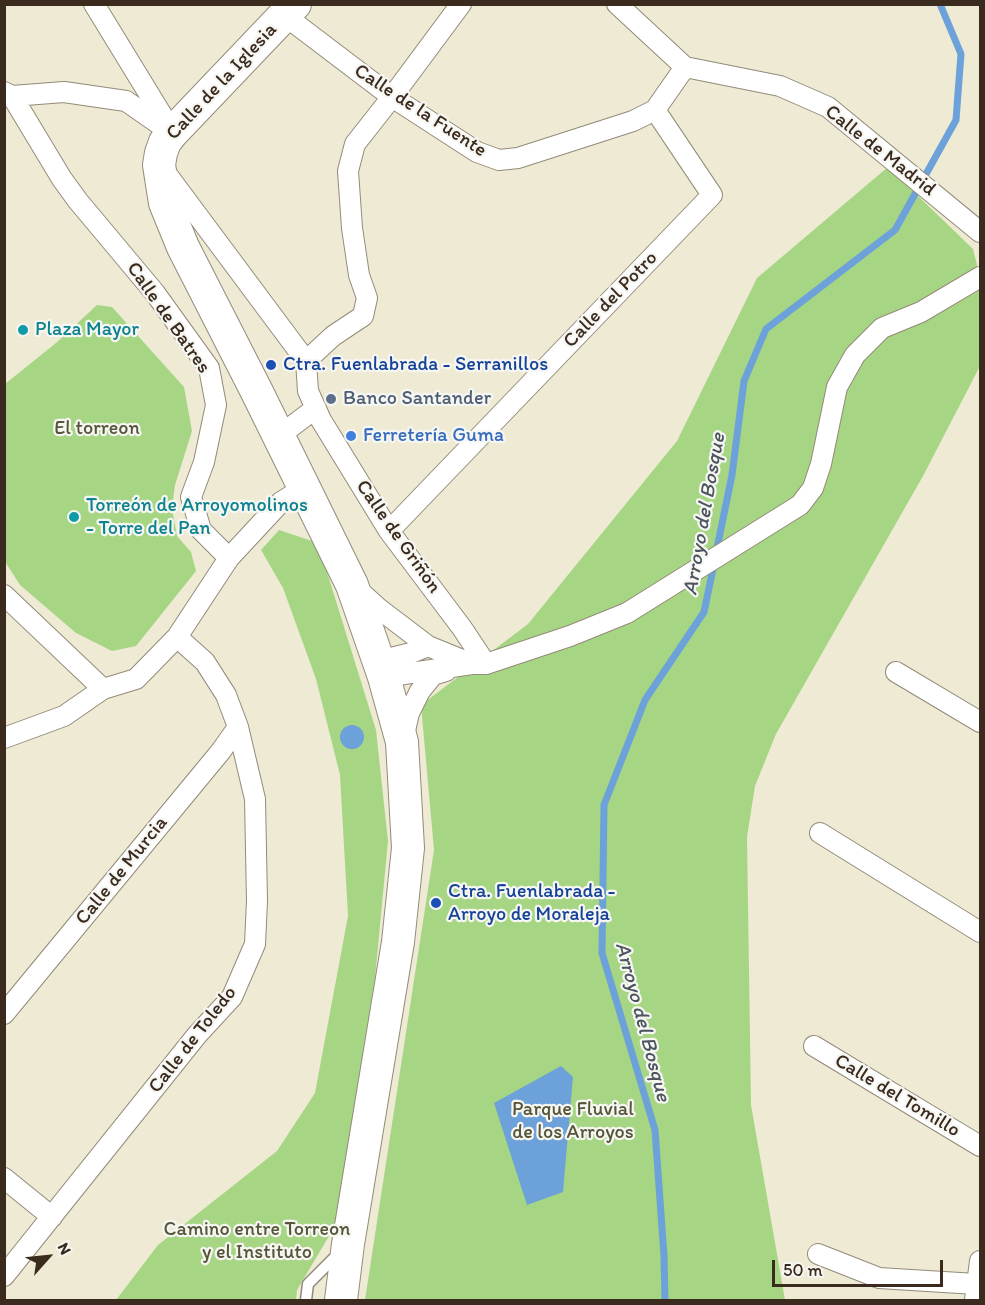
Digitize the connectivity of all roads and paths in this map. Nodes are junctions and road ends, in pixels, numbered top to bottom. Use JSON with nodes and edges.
{"nodes":[{"id":1,"x":94,"y":4,"type":"edge"},
{"id":2,"x":461,"y":4,"type":"edge"},
{"id":3,"x":617,"y":4,"type":"edge"},
{"id":4,"x":289,"y":10,"type":"edge"},
{"id":5,"x":685,"y":67,"type":"junction"},
{"id":6,"x":8,"y":94,"type":"edge"},
{"id":7,"x":392,"y":97,"type":"junction"},
{"id":8,"x":655,"y":110,"type":"junction"},
{"id":9,"x":172,"y":133,"type":"junction"},
{"id":10,"x":159,"y":165,"type":"junction"},
{"id":11,"x":981,"y":232,"type":"edge"},
{"id":12,"x":981,"y":277,"type":"edge"},
{"id":13,"x":306,"y":361,"type":"junction"},
{"id":14,"x":316,"y":408,"type":"junction"},
{"id":15,"x":279,"y":436,"type":"junction"},
{"id":16,"x":305,"y":487,"type":"junction"},
{"id":17,"x":389,"y":531,"type":"junction"},
{"id":18,"x":229,"y":558,"type":"junction"},
{"id":19,"x":352,"y":585,"type":"junction"},
{"id":20,"x":4,"y":595,"type":"edge"},
{"id":21,"x":177,"y":637,"type":"junction"},
{"id":22,"x":428,"y":646,"type":"junction"},
{"id":23,"x":479,"y":664,"type":"junction"},
{"id":24,"x":381,"y":669,"type":"junction"},
{"id":25,"x":896,"y":672,"type":"dead end"},
{"id":26,"x":103,"y":689,"type":"junction"},
{"id":27,"x":981,"y":722,"type":"edge"},
{"id":28,"x":238,"y":727,"type":"junction"},
{"id":29,"x":4,"y":738,"type":"edge"},
{"id":30,"x":402,"y":742,"type":"junction"},
{"id":31,"x":820,"y":833,"type":"dead end"},
{"id":32,"x":981,"y":932,"type":"edge"},
{"id":33,"x":4,"y":1014,"type":"edge"},
{"id":34,"x":814,"y":1046,"type":"dead end"},
{"id":35,"x":981,"y":1146,"type":"edge"},
{"id":36,"x":4,"y":1178,"type":"edge"},
{"id":37,"x":52,"y":1217,"type":"junction"},
{"id":38,"x":348,"y":1244,"type":"junction"},
{"id":39,"x":818,"y":1254,"type":"dead end"},
{"id":40,"x":981,"y":1261,"type":"edge"},
{"id":41,"x":4,"y":1276,"type":"edge"},
{"id":42,"x":976,"y":1292,"type":"edge"},
{"id":43,"x":306,"y":1300,"type":"edge"},
{"id":44,"x":341,"y":1300,"type":"edge"}],
"edges":[{"from":1,"to":9,"type":"street"},
{"from":2,"to":7,"type":"street"},
{"from":3,"to":5,"type":"street"},
{"from":4,"to":7,"type":"street","name":"Calle de la Fuente"},
{"from":4,"to":9,"type":"main road","name":"Calle de la Iglesia"},
{"from":5,"to":8,"type":"street"},
{"from":5,"to":11,"type":"street","name":"Calle de Madrid"},
{"from":6,"to":9,"type":"street","name":"Calle de Batres"},
{"from":6,"to":18,"type":"street","name":"Calle de Batres"},
{"from":7,"to":8,"type":"street","name":"Calle de la Fuente"},
{"from":7,"to":13,"type":"street"},
{"from":8,"to":17,"type":"street","name":"Calle del Potro"},
{"from":9,"to":10,"type":"main road","name":"Calle de la Iglesia"},
{"from":10,"to":13,"type":"street"},
{"from":10,"to":15,"type":"main road"},
{"from":12,"to":23,"type":"street"},
{"from":13,"to":14,"type":"street","name":"Calle de Griñón"},
{"from":14,"to":15,"type":"street"},
{"from":14,"to":17,"type":"street","name":"Calle de Griñón"},
{"from":15,"to":16,"type":"main road"},
{"from":16,"to":18,"type":"street"},
{"from":16,"to":19,"type":"main road"},
{"from":17,"to":23,"type":"street","name":"Calle de Griñón"},
{"from":18,"to":21,"type":"street"},
{"from":19,"to":22,"type":"street"},
{"from":19,"to":24,"type":"main road"},
{"from":20,"to":26,"type":"street"},
{"from":21,"to":26,"type":"street"},
{"from":21,"to":28,"type":"street","name":"Calle de Toledo"},
{"from":22,"to":23,"type":"street"},
{"from":22,"to":24,"type":"street"},
{"from":23,"to":24,"type":"street"},
{"from":23,"to":30,"type":"street"},
{"from":24,"to":30,"type":"main road"},
{"from":25,"to":27,"type":"street"},
{"from":26,"to":29,"type":"street"},
{"from":28,"to":33,"type":"street","name":"Calle de Murcia"},
{"from":28,"to":37,"type":"street","name":"Calle de Toledo"},
{"from":30,"to":38,"type":"main road"},
{"from":31,"to":32,"type":"street"},
{"from":34,"to":35,"type":"street","name":"Calle del Tomillo"},
{"from":36,"to":37,"type":"street"},
{"from":37,"to":41,"type":"street","name":"Calle de Toledo"},
{"from":38,"to":43,"type":"lane"},
{"from":38,"to":44,"type":"main road"},
{"from":39,"to":42,"type":"street"},
{"from":40,"to":42,"type":"street"}]}
